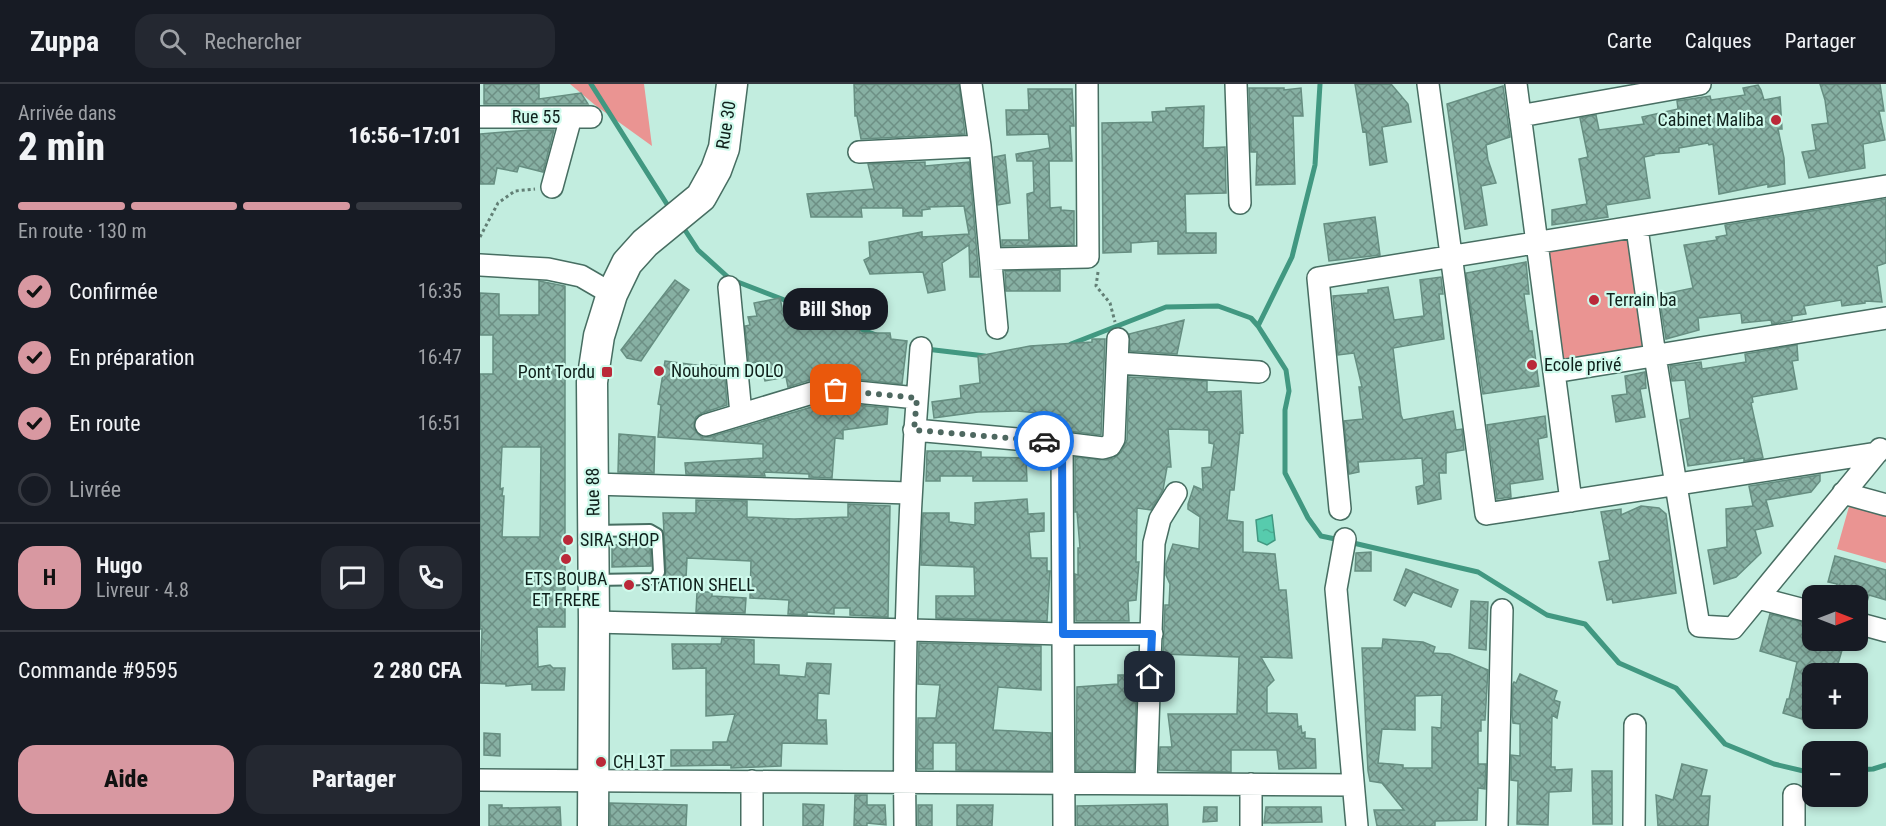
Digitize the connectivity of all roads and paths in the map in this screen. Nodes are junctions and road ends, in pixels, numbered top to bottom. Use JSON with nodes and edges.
{"nodes":[{"id":1,"x":732,"y":84,"type":"edge"},
{"id":2,"x":970,"y":84,"type":"edge"},
{"id":3,"x":1087,"y":84,"type":"edge"},
{"id":4,"x":1236,"y":84,"type":"edge"},
{"id":5,"x":1428,"y":84,"type":"edge"},
{"id":6,"x":1516,"y":84,"type":"edge"},
{"id":7,"x":1700,"y":84,"type":"edge"},
{"id":8,"x":1520,"y":116,"type":"junction"},
{"id":9,"x":480,"y":117,"type":"edge"},
{"id":10,"x":980,"y":146,"type":"junction"},
{"id":11,"x":859,"y":152,"type":"dead end"},
{"id":12,"x":1886,"y":186,"type":"edge"},
{"id":13,"x":552,"y":187,"type":"joint"},
{"id":14,"x":1240,"y":203,"type":"dead end"},
{"id":15,"x":1636,"y":228,"type":"junction"},
{"id":16,"x":480,"y":237,"type":"edge"},
{"id":17,"x":645,"y":243,"type":"joint"},
{"id":18,"x":1537,"y":243,"type":"junction"},
{"id":19,"x":1088,"y":257,"type":"junction"},
{"id":20,"x":1451,"y":258,"type":"junction"},
{"id":21,"x":991,"y":259,"type":"junction"},
{"id":22,"x":480,"y":265,"type":"edge"},
{"id":23,"x":729,"y":287,"type":"dead end"},
{"id":24,"x":612,"y":294,"type":"junction"},
{"id":25,"x":1886,"y":318,"type":"edge"},
{"id":26,"x":997,"y":328,"type":"dead end"},
{"id":27,"x":1117,"y":334,"type":"joint"},
{"id":28,"x":921,"y":348,"type":"dead end"},
{"id":29,"x":1655,"y":356,"type":"junction"},
{"id":30,"x":1117,"y":363,"type":"junction"},
{"id":31,"x":1259,"y":372,"type":"dead end"},
{"id":32,"x":1554,"y":372,"type":"junction"},
{"id":33,"x":917,"y":398,"type":"junction"},
{"id":34,"x":741,"y":414,"type":"junction"},
{"id":35,"x":706,"y":425,"type":"dead end"},
{"id":36,"x":914,"y":430,"type":"junction"},
{"id":37,"x":1062,"y":442,"type":"junction"},
{"id":38,"x":1881,"y":447,"type":"edge"},
{"id":39,"x":592,"y":484,"type":"junction"},
{"id":40,"x":1676,"y":484,"type":"junction"},
{"id":41,"x":910,"y":493,"type":"junction"},
{"id":42,"x":1176,"y":493,"type":"dead end"},
{"id":43,"x":1844,"y":493,"type":"junction"},
{"id":44,"x":1571,"y":501,"type":"junction"},
{"id":45,"x":1886,"y":505,"type":"edge"},
{"id":46,"x":1340,"y":509,"type":"dead end"},
{"id":47,"x":593,"y":531,"type":"junction"},
{"id":48,"x":1345,"y":539,"type":"dead end"},
{"id":49,"x":594,"y":580,"type":"junction"},
{"id":50,"x":1758,"y":598,"type":"junction"},
{"id":51,"x":1802,"y":609,"type":"edge"},
{"id":52,"x":1502,"y":610,"type":"dead end"},
{"id":53,"x":594,"y":622,"type":"junction"},
{"id":54,"x":1868,"y":626,"type":"edge"},
{"id":55,"x":906,"y":631,"type":"junction"},
{"id":56,"x":1886,"y":631,"type":"edge"},
{"id":57,"x":1063,"y":634,"type":"junction"},
{"id":58,"x":1152,"y":634,"type":"junction"},
{"id":59,"x":1635,"y":725,"type":"dead end"},
{"id":60,"x":480,"y":780,"type":"edge"},
{"id":61,"x":593,"y":780,"type":"junction"},
{"id":62,"x":752,"y":781,"type":"junction"},
{"id":63,"x":904,"y":782,"type":"junction"},
{"id":64,"x":1064,"y":783,"type":"junction"},
{"id":65,"x":1146,"y":783,"type":"junction"},
{"id":66,"x":1251,"y":784,"type":"junction"},
{"id":67,"x":1353,"y":784,"type":"junction"},
{"id":68,"x":1794,"y":795,"type":"dead end"},
{"id":69,"x":593,"y":826,"type":"edge"},
{"id":70,"x":752,"y":826,"type":"edge"},
{"id":71,"x":905,"y":826,"type":"edge"},
{"id":72,"x":1064,"y":826,"type":"edge"},
{"id":73,"x":1251,"y":826,"type":"edge"},
{"id":74,"x":1357,"y":826,"type":"edge"},
{"id":75,"x":1497,"y":826,"type":"edge"},
{"id":76,"x":1634,"y":826,"type":"edge"},
{"id":77,"x":1794,"y":826,"type":"edge"}],
"edges":[{"from":1,"to":17,"type":"main road","name":"Rue 30"},
{"from":2,"to":10,"type":"street"},
{"from":3,"to":19,"type":"street"},
{"from":4,"to":14,"type":"street"},
{"from":5,"to":20,"type":"street"},
{"from":6,"to":8,"type":"street"},
{"from":7,"to":8,"type":"street"},
{"from":8,"to":18,"type":"street"},
{"from":9,"to":13,"type":"street","name":"Rue 55"},
{"from":10,"to":11,"type":"street"},
{"from":10,"to":21,"type":"street"},
{"from":12,"to":15,"type":"street"},
{"from":13,"to":16,"type":"path"},
{"from":15,"to":18,"type":"street"},
{"from":15,"to":29,"type":"street"},
{"from":17,"to":24,"type":"main road","name":"Rue 88"},
{"from":18,"to":20,"type":"street"},
{"from":18,"to":32,"type":"street"},
{"from":19,"to":21,"type":"street"},
{"from":19,"to":27,"type":"path"},
{"from":20,"to":44,"type":"street"},
{"from":20,"to":46,"type":"street"},
{"from":21,"to":26,"type":"street"},
{"from":22,"to":24,"type":"street"},
{"from":23,"to":34,"type":"street"},
{"from":24,"to":39,"type":"main road","name":"Rue 88"},
{"from":25,"to":29,"type":"street"},
{"from":27,"to":30,"type":"street"},
{"from":28,"to":33,"type":"street"},
{"from":29,"to":32,"type":"street"},
{"from":29,"to":40,"type":"street"},
{"from":30,"to":31,"type":"street"},
{"from":30,"to":37,"type":"street"},
{"from":32,"to":44,"type":"street"},
{"from":33,"to":34,"type":"street"},
{"from":33,"to":36,"type":"street"},
{"from":34,"to":35,"type":"street"},
{"from":36,"to":37,"type":"street"},
{"from":36,"to":41,"type":"street"},
{"from":37,"to":57,"type":"street"},
{"from":38,"to":40,"type":"street"},
{"from":38,"to":43,"type":"street"},
{"from":39,"to":41,"type":"street"},
{"from":39,"to":47,"type":"main road","name":"Rue 88"},
{"from":40,"to":44,"type":"street"},
{"from":40,"to":50,"type":"street"},
{"from":41,"to":55,"type":"street"},
{"from":42,"to":58,"type":"street"},
{"from":43,"to":45,"type":"street"},
{"from":43,"to":50,"type":"street"},
{"from":47,"to":49,"type":"main road","name":"Rue 88"},
{"from":47,"to":49,"type":"lane"},
{"from":48,"to":67,"type":"street"},
{"from":49,"to":53,"type":"main road","name":"Rue 88"},
{"from":50,"to":51,"type":"street"},
{"from":52,"to":75,"type":"street"},
{"from":53,"to":55,"type":"street"},
{"from":53,"to":61,"type":"main road","name":"Rue 88"},
{"from":54,"to":56,"type":"street"},
{"from":55,"to":57,"type":"street"},
{"from":55,"to":63,"type":"street"},
{"from":57,"to":58,"type":"street"},
{"from":57,"to":64,"type":"street"},
{"from":58,"to":65,"type":"street"},
{"from":59,"to":76,"type":"street"},
{"from":60,"to":61,"type":"street"},
{"from":61,"to":62,"type":"street"},
{"from":61,"to":69,"type":"main road","name":"Rue 88"},
{"from":62,"to":63,"type":"street"},
{"from":62,"to":70,"type":"street"},
{"from":63,"to":64,"type":"street"},
{"from":63,"to":71,"type":"street"},
{"from":64,"to":65,"type":"street"},
{"from":64,"to":72,"type":"street"},
{"from":65,"to":66,"type":"street"},
{"from":66,"to":67,"type":"street"},
{"from":66,"to":73,"type":"street"},
{"from":67,"to":74,"type":"street"},
{"from":68,"to":77,"type":"street"}]}
